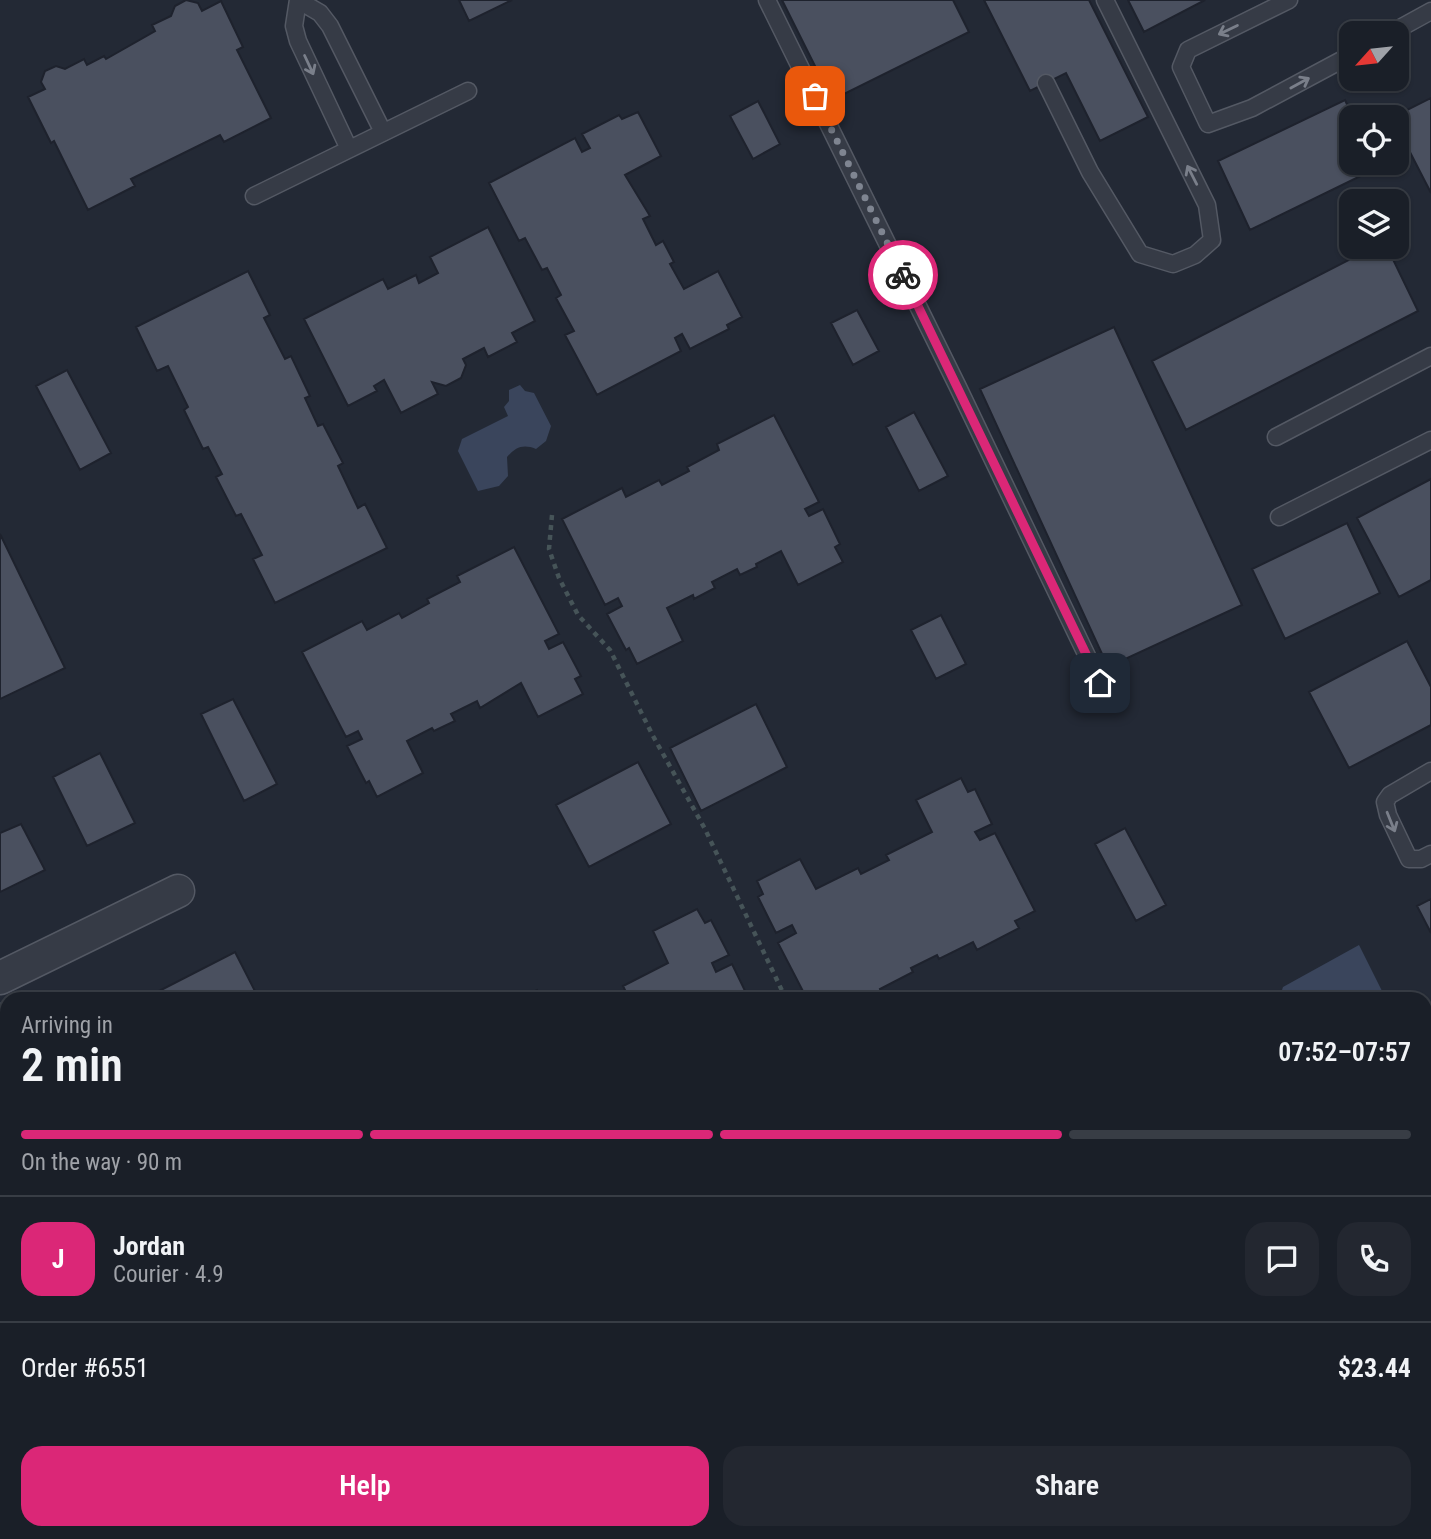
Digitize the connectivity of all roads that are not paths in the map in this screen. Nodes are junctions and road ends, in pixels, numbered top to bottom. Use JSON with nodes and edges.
{"nodes":[{"id":1,"x":298,"y":0,"type":"edge"},
{"id":2,"x":767,"y":0,"type":"edge"},
{"id":3,"x":1105,"y":0,"type":"edge"},
{"id":4,"x":1289,"y":0,"type":"edge"},
{"id":5,"x":1431,"y":11,"type":"edge"},
{"id":6,"x":1409,"y":23,"type":"edge"},
{"id":7,"x":1339,"y":61,"type":"edge"},
{"id":8,"x":1046,"y":83,"type":"dead end"},
{"id":9,"x":468,"y":91,"type":"dead end"},
{"id":10,"x":383,"y":132,"type":"junction"},
{"id":11,"x":349,"y":149,"type":"junction"},
{"id":12,"x":254,"y":196,"type":"dead end"},
{"id":13,"x":1431,"y":356,"type":"edge"},
{"id":14,"x":1276,"y":438,"type":"dead end"},
{"id":15,"x":1431,"y":440,"type":"edge"},
{"id":16,"x":1279,"y":517,"type":"dead end"},
{"id":17,"x":1100,"y":683,"type":"dead end"},
{"id":18,"x":1431,"y":771,"type":"edge"},
{"id":19,"x":1431,"y":854,"type":"edge"},
{"id":20,"x":178,"y":891,"type":"dead end"},
{"id":21,"x":0,"y":978,"type":"edge"}],
"edges":[{"from":1,"to":10,"type":"lane"},
{"from":1,"to":11,"type":"lane","one_way":true},
{"from":2,"to":17,"type":"lane"},
{"from":8,"to":3,"type":"lane","one_way":true},
{"from":4,"to":7,"type":"lane","one_way":true},
{"from":5,"to":6,"type":"lane"},
{"from":9,"to":10,"type":"lane"},
{"from":10,"to":11,"type":"lane"},
{"from":11,"to":12,"type":"lane"},
{"from":13,"to":14,"type":"lane"},
{"from":15,"to":16,"type":"lane"},
{"from":18,"to":19,"type":"lane","one_way":true},
{"from":20,"to":21,"type":"street"}]}
